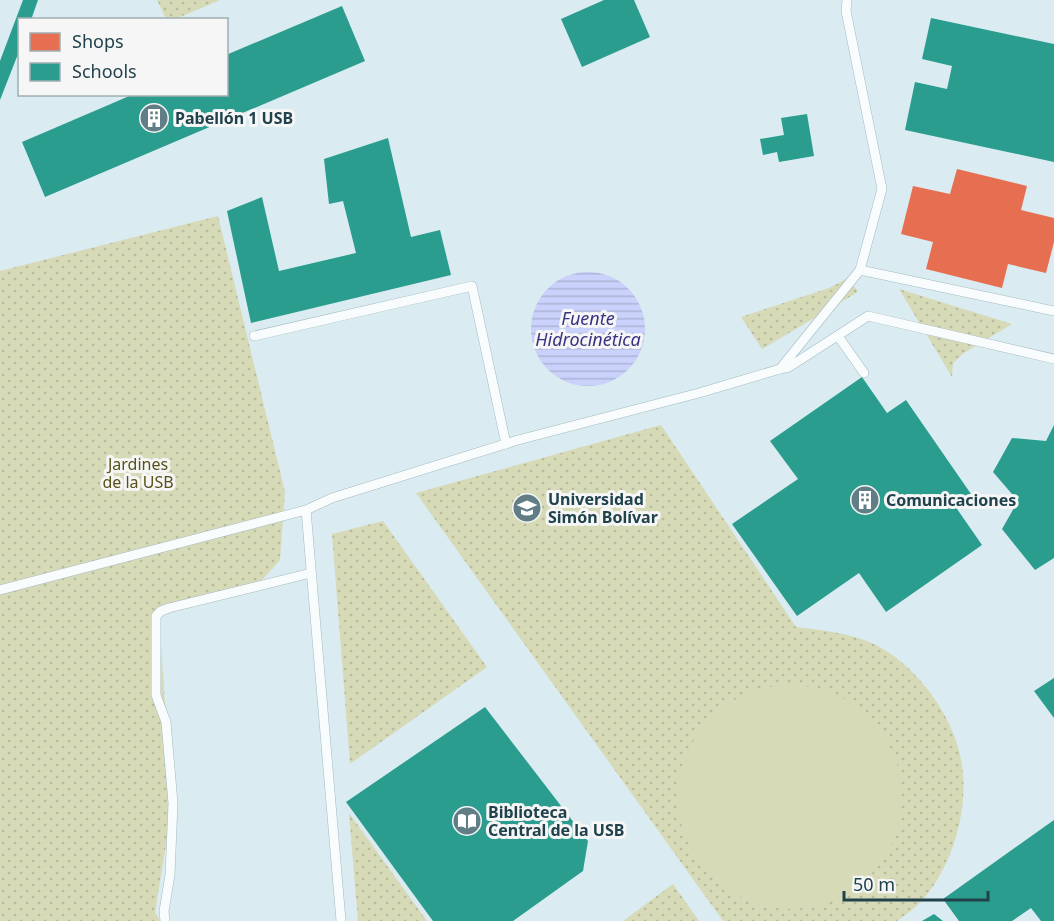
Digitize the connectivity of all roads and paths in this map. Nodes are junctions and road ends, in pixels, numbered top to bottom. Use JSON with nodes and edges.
{"nodes":[{"id":1,"x":847,"y":0,"type":"edge"},
{"id":2,"x":860,"y":270,"type":"junction"},
{"id":3,"x":1054,"y":311,"type":"edge"},
{"id":4,"x":254,"y":336,"type":"dead end"},
{"id":5,"x":838,"y":336,"type":"junction"},
{"id":6,"x":1054,"y":359,"type":"edge"},
{"id":7,"x":780,"y":369,"type":"junction"},
{"id":8,"x":864,"y":373,"type":"dead end"},
{"id":9,"x":506,"y":444,"type":"junction"},
{"id":10,"x":306,"y":510,"type":"junction"},
{"id":11,"x":311,"y":573,"type":"junction"},
{"id":12,"x":0,"y":590,"type":"edge"},
{"id":13,"x":165,"y":921,"type":"edge"},
{"id":14,"x":341,"y":921,"type":"edge"}],
"edges":[{"from":1,"to":2,"type":"lane"},
{"from":2,"to":3,"type":"lane"},
{"from":2,"to":7,"type":"lane"},
{"from":4,"to":9,"type":"lane"},
{"from":5,"to":6,"type":"lane"},
{"from":5,"to":7,"type":"lane"},
{"from":5,"to":8,"type":"lane"},
{"from":7,"to":9,"type":"lane"},
{"from":9,"to":10,"type":"lane"},
{"from":10,"to":11,"type":"lane"},
{"from":10,"to":12,"type":"lane"},
{"from":11,"to":13,"type":"lane"},
{"from":11,"to":14,"type":"lane"}]}
